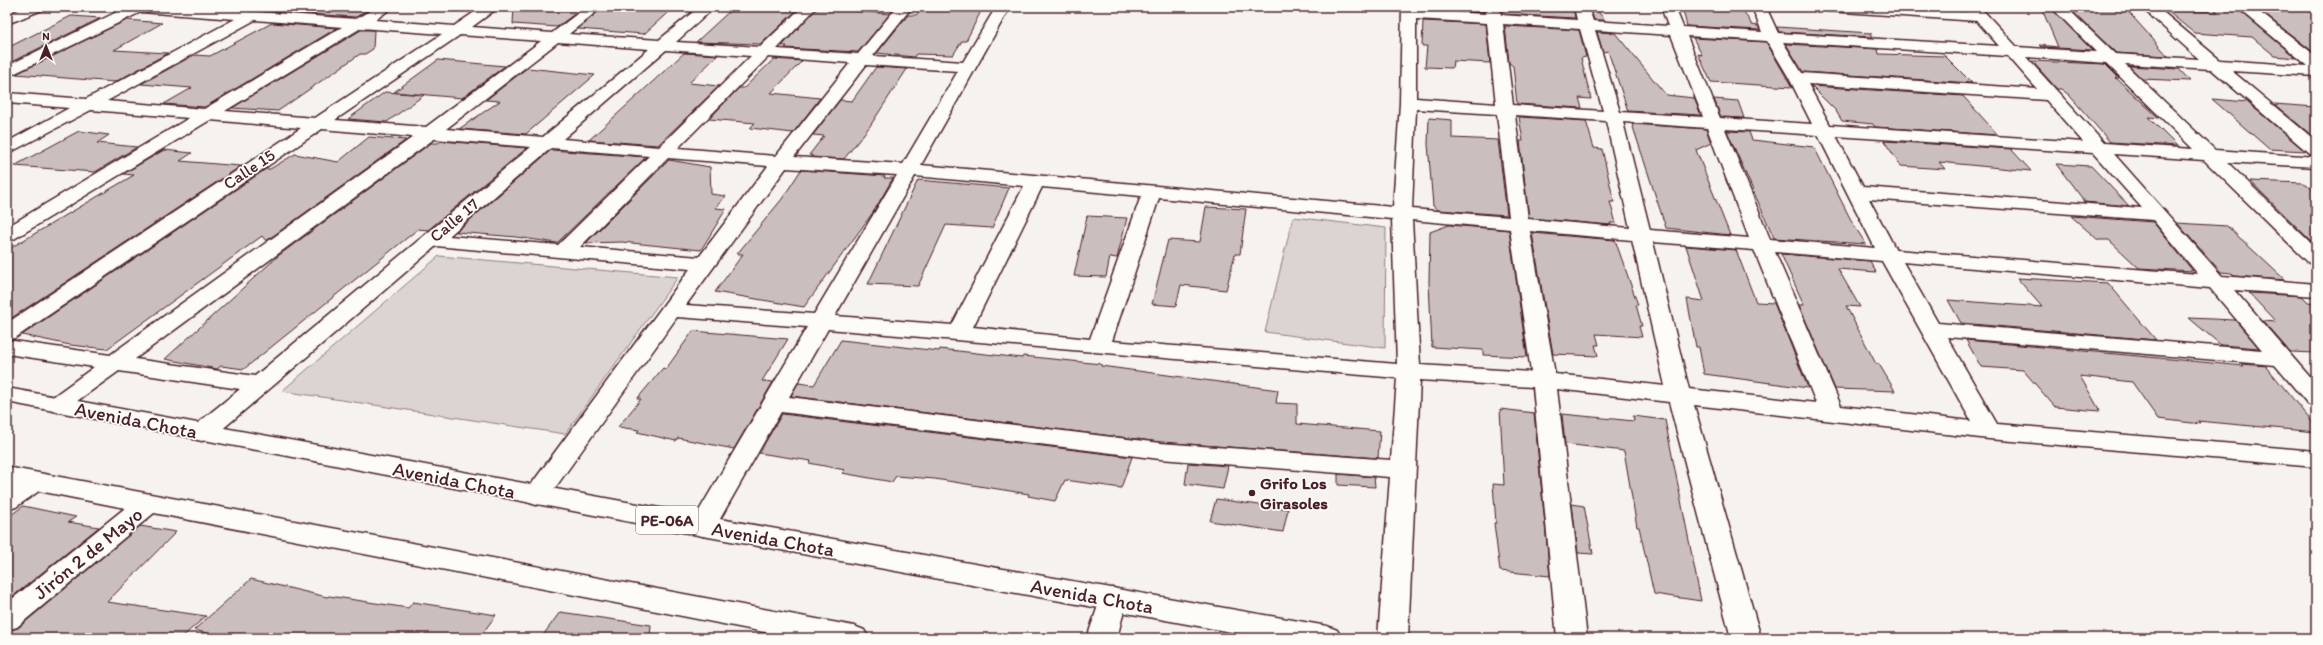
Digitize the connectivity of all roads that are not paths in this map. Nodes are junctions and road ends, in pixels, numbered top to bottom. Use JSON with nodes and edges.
{"nodes":[{"id":1,"x":37,"y":7,"type":"edge"},
{"id":2,"x":136,"y":7,"type":"edge"},
{"id":3,"x":269,"y":7,"type":"edge"},
{"id":4,"x":386,"y":7,"type":"edge"},
{"id":5,"x":492,"y":7,"type":"edge"},
{"id":6,"x":595,"y":7,"type":"edge"},
{"id":7,"x":708,"y":7,"type":"edge"},
{"id":8,"x":810,"y":7,"type":"edge"},
{"id":9,"x":906,"y":7,"type":"edge"},
{"id":10,"x":1003,"y":7,"type":"edge"},
{"id":11,"x":1668,"y":7,"type":"edge"},
{"id":12,"x":1759,"y":7,"type":"edge"},
{"id":13,"x":1828,"y":7,"type":"edge"},
{"id":14,"x":2058,"y":7,"type":"edge"},
{"id":15,"x":2148,"y":7,"type":"edge"},
{"id":16,"x":2244,"y":7,"type":"edge"},
{"id":17,"x":1409,"y":11,"type":"edge"},
{"id":18,"x":1976,"y":12,"type":"edge"},
{"id":19,"x":1494,"y":13,"type":"edge"},
{"id":20,"x":1583,"y":16,"type":"edge"},
{"id":21,"x":251,"y":17,"type":"junction"},
{"id":22,"x":7,"y":20,"type":"edge"},
{"id":23,"x":358,"y":24,"type":"junction"},
{"id":24,"x":1678,"y":31,"type":"junction"},
{"id":25,"x":455,"y":32,"type":"junction"},
{"id":26,"x":1772,"y":37,"type":"junction"},
{"id":27,"x":552,"y":39,"type":"junction"},
{"id":28,"x":660,"y":47,"type":"junction"},
{"id":29,"x":2014,"y":52,"type":"junction"},
{"id":30,"x":765,"y":53,"type":"junction"},
{"id":31,"x":2112,"y":58,"type":"junction"},
{"id":32,"x":861,"y":60,"type":"junction"},
{"id":33,"x":2316,"y":64,"type":"edge"},
{"id":34,"x":2214,"y":65,"type":"junction"},
{"id":35,"x":967,"y":68,"type":"junction"},
{"id":36,"x":2316,"y":71,"type":"edge"},
{"id":37,"x":7,"y":72,"type":"edge"},
{"id":38,"x":1797,"y":78,"type":"junction"},
{"id":39,"x":2052,"y":95,"type":"junction"},
{"id":40,"x":7,"y":98,"type":"edge"},
{"id":41,"x":1408,"y":103,"type":"junction"},
{"id":42,"x":87,"y":105,"type":"junction"},
{"id":43,"x":1506,"y":109,"type":"junction"},
{"id":44,"x":205,"y":116,"type":"junction"},
{"id":45,"x":1613,"y":116,"type":"junction"},
{"id":46,"x":1714,"y":123,"type":"junction"},
{"id":47,"x":315,"y":125,"type":"junction"},
{"id":48,"x":1822,"y":130,"type":"junction"},
{"id":49,"x":430,"y":133,"type":"junction"},
{"id":50,"x":546,"y":142,"type":"junction"},
{"id":51,"x":2096,"y":148,"type":"junction"},
{"id":52,"x":7,"y":149,"type":"edge"},
{"id":53,"x":2316,"y":150,"type":"edge"},
{"id":54,"x":663,"y":152,"type":"junction"},
{"id":55,"x":2210,"y":155,"type":"junction"},
{"id":56,"x":782,"y":162,"type":"junction"},
{"id":57,"x":2316,"y":162,"type":"edge"},
{"id":58,"x":909,"y":170,"type":"junction"},
{"id":59,"x":1036,"y":182,"type":"junction"},
{"id":60,"x":1152,"y":191,"type":"junction"},
{"id":61,"x":1855,"y":192,"type":"junction"},
{"id":62,"x":1402,"y":213,"type":"junction"},
{"id":63,"x":2159,"y":215,"type":"junction"},
{"id":64,"x":1519,"y":223,"type":"junction"},
{"id":65,"x":12,"y":229,"type":"edge"},
{"id":66,"x":1642,"y":235,"type":"junction"},
{"id":67,"x":431,"y":240,"type":"junction"},
{"id":68,"x":1762,"y":245,"type":"junction"},
{"id":69,"x":562,"y":253,"type":"junction"},
{"id":70,"x":1888,"y":254,"type":"junction"},
{"id":71,"x":2316,"y":259,"type":"edge"},
{"id":72,"x":704,"y":264,"type":"junction"},
{"id":73,"x":2214,"y":281,"type":"junction"},
{"id":74,"x":2316,"y":290,"type":"edge"},
{"id":75,"x":672,"y":310,"type":"junction"},
{"id":76,"x":820,"y":322,"type":"junction"},
{"id":77,"x":1931,"y":330,"type":"junction"},
{"id":78,"x":7,"y":332,"type":"edge"},
{"id":79,"x":959,"y":332,"type":"junction"},
{"id":80,"x":1099,"y":346,"type":"junction"},
{"id":81,"x":7,"y":347,"type":"edge"},
{"id":82,"x":2281,"y":359,"type":"junction"},
{"id":83,"x":114,"y":363,"type":"junction"},
{"id":84,"x":1409,"y":372,"type":"junction"},
{"id":85,"x":1544,"y":380,"type":"junction"},
{"id":86,"x":259,"y":384,"type":"junction"},
{"id":87,"x":7,"y":395,"type":"edge"},
{"id":88,"x":1679,"y":395,"type":"junction"},
{"id":89,"x":2316,"y":399,"type":"edge"},
{"id":90,"x":774,"y":403,"type":"junction"},
{"id":91,"x":58,"y":404,"type":"junction"},
{"id":92,"x":1832,"y":414,"type":"junction"},
{"id":93,"x":1989,"y":431,"type":"junction"},
{"id":94,"x":202,"y":433,"type":"junction"},
{"id":95,"x":2316,"y":459,"type":"edge"},
{"id":96,"x":1402,"y":468,"type":"junction"},
{"id":97,"x":7,"y":476,"type":"edge"},
{"id":98,"x":35,"y":481,"type":"junction"},
{"id":99,"x":536,"y":496,"type":"junction"},
{"id":100,"x":7,"y":501,"type":"edge"},
{"id":101,"x":150,"y":502,"type":"junction"},
{"id":102,"x":703,"y":526,"type":"junction"},
{"id":103,"x":1113,"y":599,"type":"junction"},
{"id":104,"x":7,"y":619,"type":"edge"},
{"id":105,"x":796,"y":633,"type":"edge"},
{"id":106,"x":854,"y":638,"type":"edge"},
{"id":107,"x":1102,"y":638,"type":"edge"},
{"id":108,"x":1327,"y":638,"type":"edge"},
{"id":109,"x":1393,"y":638,"type":"edge"},
{"id":110,"x":1572,"y":638,"type":"edge"},
{"id":111,"x":1746,"y":638,"type":"edge"}],
"edges":[{"from":1,"to":22,"type":"main road"},
{"from":2,"to":21,"type":"main road"},
{"from":2,"to":37,"type":"main road"},
{"from":3,"to":21,"type":"main road"},
{"from":4,"to":23,"type":"main road"},
{"from":5,"to":25,"type":"main road","name":"Calle 15"},
{"from":6,"to":27,"type":"main road"},
{"from":7,"to":28,"type":"main road","name":"Calle 17"},
{"from":8,"to":30,"type":"main road"},
{"from":9,"to":32,"type":"main road"},
{"from":10,"to":35,"type":"main road"},
{"from":11,"to":24,"type":"main road"},
{"from":12,"to":26,"type":"main road"},
{"from":13,"to":18,"type":"main road"},
{"from":14,"to":31,"type":"main road"},
{"from":15,"to":34,"type":"main road"},
{"from":16,"to":33,"type":"main road"},
{"from":17,"to":19,"type":"main road"},
{"from":17,"to":41,"type":"main road"},
{"from":18,"to":29,"type":"main road"},
{"from":19,"to":20,"type":"main road"},
{"from":19,"to":43,"type":"main road"},
{"from":20,"to":24,"type":"main road"},
{"from":20,"to":45,"type":"main road"},
{"from":21,"to":23,"type":"main road"},
{"from":21,"to":42,"type":"main road"},
{"from":23,"to":25,"type":"main road"},
{"from":23,"to":44,"type":"main road"},
{"from":24,"to":26,"type":"main road"},
{"from":24,"to":46,"type":"main road"},
{"from":25,"to":27,"type":"main road"},
{"from":25,"to":47,"type":"main road","name":"Calle 15"},
{"from":26,"to":29,"type":"main road"},
{"from":26,"to":38,"type":"main road"},
{"from":27,"to":28,"type":"main road"},
{"from":27,"to":49,"type":"main road"},
{"from":28,"to":30,"type":"main road"},
{"from":28,"to":50,"type":"main road","name":"Calle 17"},
{"from":29,"to":31,"type":"main road"},
{"from":29,"to":39,"type":"main road"},
{"from":30,"to":32,"type":"main road"},
{"from":30,"to":54,"type":"main road"},
{"from":31,"to":34,"type":"main road"},
{"from":31,"to":55,"type":"main road"},
{"from":32,"to":35,"type":"main road"},
{"from":32,"to":56,"type":"main road"},
{"from":34,"to":36,"type":"main road"},
{"from":34,"to":53,"type":"main road"},
{"from":35,"to":58,"type":"main road"},
{"from":38,"to":39,"type":"main road"},
{"from":38,"to":48,"type":"main road"},
{"from":39,"to":51,"type":"main road"},
{"from":40,"to":42,"type":"main road"},
{"from":41,"to":43,"type":"main road"},
{"from":41,"to":62,"type":"main road"},
{"from":42,"to":44,"type":"main road"},
{"from":42,"to":52,"type":"main road"},
{"from":43,"to":45,"type":"main road"},
{"from":43,"to":64,"type":"main road"},
{"from":44,"to":47,"type":"main road"},
{"from":44,"to":65,"type":"main road"},
{"from":45,"to":46,"type":"main road"},
{"from":45,"to":66,"type":"main road"},
{"from":46,"to":48,"type":"main road"},
{"from":46,"to":68,"type":"main road"},
{"from":47,"to":49,"type":"main road"},
{"from":47,"to":78,"type":"main road","name":"Calle 15"},
{"from":48,"to":51,"type":"main road"},
{"from":48,"to":61,"type":"main road"},
{"from":49,"to":50,"type":"main road"},
{"from":49,"to":83,"type":"main road"},
{"from":50,"to":54,"type":"main road"},
{"from":50,"to":67,"type":"main road","name":"Calle 17"},
{"from":51,"to":55,"type":"main road"},
{"from":51,"to":63,"type":"main road"},
{"from":54,"to":56,"type":"main road"},
{"from":54,"to":69,"type":"main road"},
{"from":55,"to":57,"type":"main road"},
{"from":55,"to":71,"type":"main road"},
{"from":56,"to":58,"type":"main road"},
{"from":56,"to":72,"type":"main road"},
{"from":58,"to":59,"type":"main road"},
{"from":58,"to":76,"type":"main road"},
{"from":59,"to":60,"type":"main road"},
{"from":59,"to":79,"type":"main road"},
{"from":60,"to":62,"type":"main road"},
{"from":60,"to":80,"type":"main road"},
{"from":61,"to":63,"type":"main road"},
{"from":61,"to":70,"type":"main road"},
{"from":62,"to":64,"type":"main road"},
{"from":62,"to":84,"type":"main road"},
{"from":63,"to":73,"type":"main road"},
{"from":64,"to":66,"type":"main road"},
{"from":64,"to":85,"type":"main road"},
{"from":66,"to":68,"type":"main road"},
{"from":66,"to":88,"type":"main road"},
{"from":67,"to":69,"type":"main road"},
{"from":67,"to":86,"type":"main road","name":"Calle 17"},
{"from":68,"to":70,"type":"main road"},
{"from":68,"to":92,"type":"main road"},
{"from":69,"to":72,"type":"main road"},
{"from":70,"to":73,"type":"main road"},
{"from":70,"to":77,"type":"main road"},
{"from":72,"to":75,"type":"main road"},
{"from":73,"to":74,"type":"main road"},
{"from":73,"to":82,"type":"main road"},
{"from":75,"to":76,"type":"main road"},
{"from":75,"to":99,"type":"main road"},
{"from":76,"to":79,"type":"main road"},
{"from":76,"to":90,"type":"main road"},
{"from":77,"to":82,"type":"main road"},
{"from":77,"to":93,"type":"main road"},
{"from":79,"to":80,"type":"main road"},
{"from":80,"to":84,"type":"main road"},
{"from":81,"to":83,"type":"main road"},
{"from":82,"to":89,"type":"main road"},
{"from":83,"to":86,"type":"main road"},
{"from":83,"to":91,"type":"main road"},
{"from":84,"to":85,"type":"main road"},
{"from":84,"to":96,"type":"main road"},
{"from":85,"to":88,"type":"main road"},
{"from":85,"to":110,"type":"main road"},
{"from":86,"to":94,"type":"main road","name":"Calle 17"},
{"from":87,"to":91,"type":"main road","name":"Avenida Chota","number":"PE-06A"},
{"from":88,"to":92,"type":"main road"},
{"from":88,"to":111,"type":"main road"},
{"from":90,"to":96,"type":"main road"},
{"from":90,"to":102,"type":"main road"},
{"from":91,"to":94,"type":"main road","name":"Avenida Chota","number":"PE-06A"},
{"from":92,"to":93,"type":"main road"},
{"from":93,"to":95,"type":"main road"},
{"from":94,"to":99,"type":"main road","name":"Avenida Chota","number":"PE-06A"},
{"from":96,"to":109,"type":"main road"},
{"from":97,"to":98,"type":"main road"},
{"from":98,"to":100,"type":"main road"},
{"from":98,"to":101,"type":"main road"},
{"from":99,"to":102,"type":"main road","name":"Avenida Chota","number":"PE-06A"},
{"from":101,"to":104,"type":"main road","name":"Jirón 2 de Mayo"},
{"from":101,"to":105,"type":"main road"},
{"from":102,"to":103,"type":"main road","name":"Avenida Chota","number":"PE-06A"},
{"from":103,"to":107,"type":"main road"},
{"from":103,"to":108,"type":"main road","name":"Avenida Chota","number":"PE-06A"},
{"from":105,"to":106,"type":"main road"}]}
